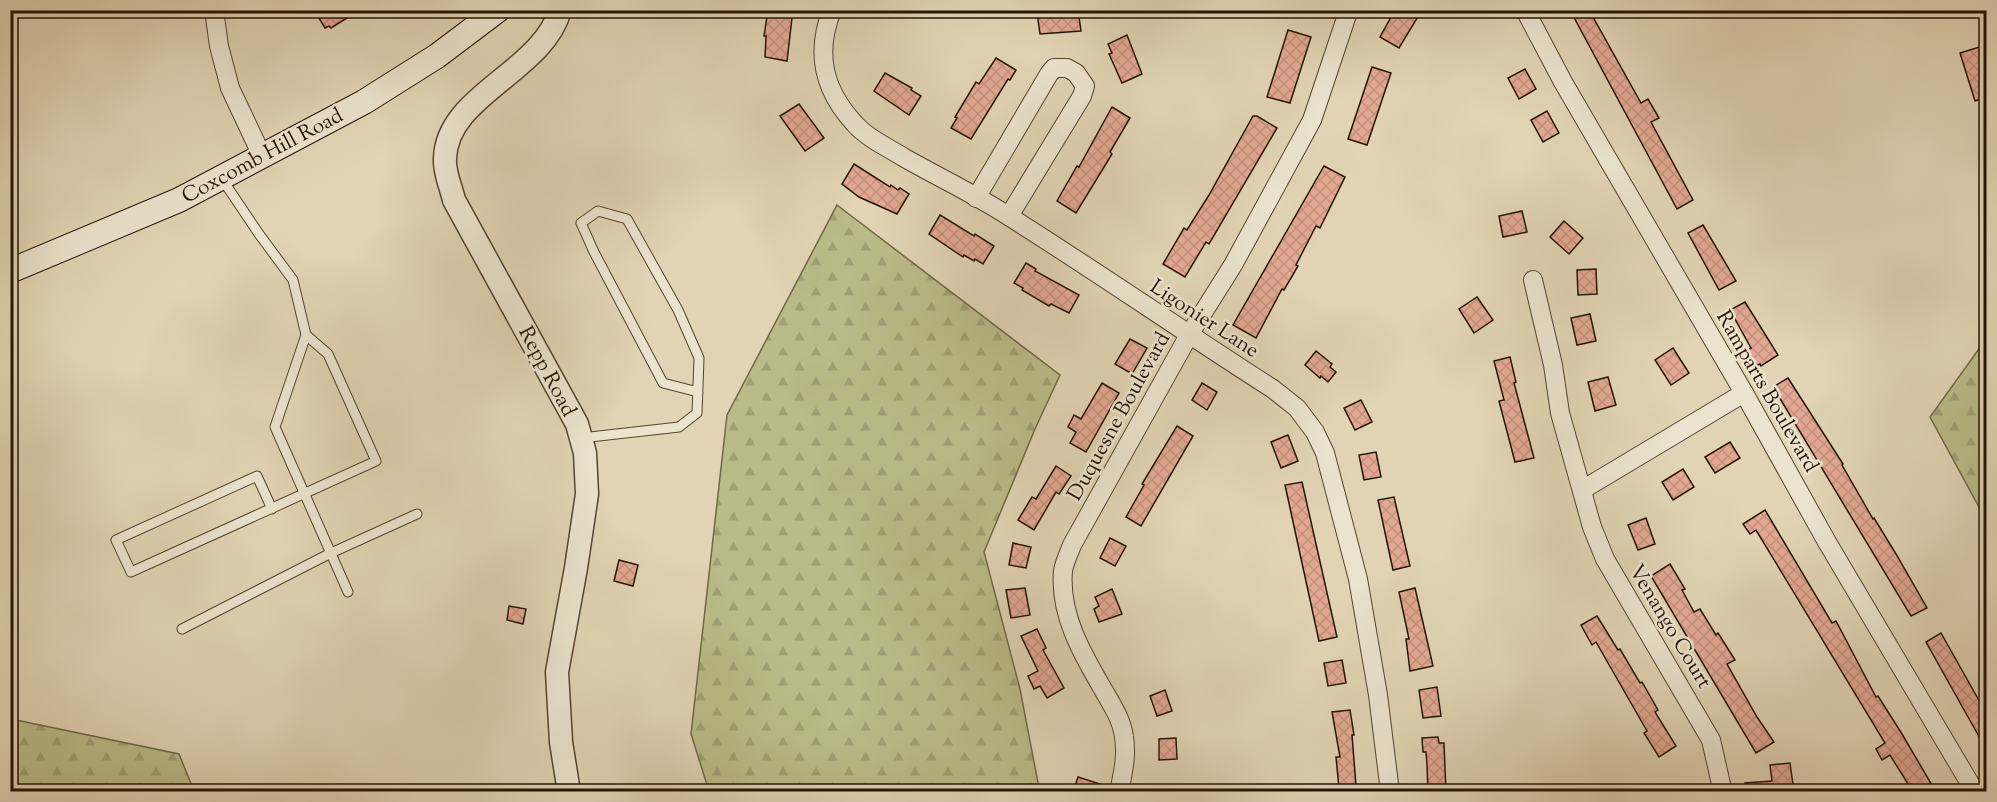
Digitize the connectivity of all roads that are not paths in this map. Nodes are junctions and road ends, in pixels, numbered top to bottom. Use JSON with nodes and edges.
{"nodes":[{"id":1,"x":214,"y":10,"type":"edge"},
{"id":2,"x":498,"y":10,"type":"edge"},
{"id":3,"x":561,"y":10,"type":"edge"},
{"id":4,"x":832,"y":10,"type":"edge"},
{"id":5,"x":1525,"y":10,"type":"edge"},
{"id":6,"x":1346,"y":12,"type":"edge"},
{"id":7,"x":262,"y":156,"type":"junction"},
{"id":8,"x":221,"y":177,"type":"junction"},
{"id":9,"x":976,"y":198,"type":"junction"},
{"id":10,"x":1009,"y":216,"type":"junction"},
{"id":11,"x":10,"y":271,"type":"edge"},
{"id":12,"x":1533,"y":280,"type":"dead end"},
{"id":13,"x":306,"y":335,"type":"junction"},
{"id":14,"x":1189,"y":335,"type":"junction"},
{"id":15,"x":698,"y":392,"type":"junction"},
{"id":16,"x":1744,"y":393,"type":"junction"},
{"id":17,"x":580,"y":438,"type":"junction"},
{"id":18,"x":1582,"y":490,"type":"junction"},
{"id":19,"x":304,"y":494,"type":"junction"},
{"id":20,"x":272,"y":509,"type":"junction"},
{"id":21,"x":417,"y":514,"type":"dead end"},
{"id":22,"x":331,"y":553,"type":"junction"},
{"id":23,"x":348,"y":592,"type":"dead end"},
{"id":24,"x":182,"y":629,"type":"dead end"},
{"id":25,"x":1721,"y":784,"type":"dead end"},
{"id":26,"x":568,"y":792,"type":"edge"},
{"id":27,"x":1119,"y":792,"type":"edge"},
{"id":28,"x":1390,"y":792,"type":"edge"},
{"id":29,"x":1975,"y":792,"type":"edge"}],
"edges":[{"from":1,"to":7,"type":"street"},
{"from":2,"to":7,"type":"main road","name":"Coxcomb Hill Road"},
{"from":3,"to":17,"type":"street","name":"Repp Road"},
{"from":4,"to":9,"type":"street","name":"Ligonier Lane"},
{"from":5,"to":16,"type":"street","name":"Ramparts Boulevard"},
{"from":6,"to":14,"type":"street","name":"Duquesne Boulevard"},
{"from":7,"to":8,"type":"main road","name":"Coxcomb Hill Road"},
{"from":8,"to":11,"type":"main road","name":"Coxcomb Hill Road"},
{"from":8,"to":13,"type":"lane"},
{"from":9,"to":10,"type":"street","name":"Ligonier Lane"},
{"from":9,"to":10,"type":"street"},
{"from":10,"to":14,"type":"street","name":"Ligonier Lane"},
{"from":12,"to":18,"type":"street","name":"Venango Court"},
{"from":13,"to":19,"type":"lane"},
{"from":13,"to":19,"type":"lane"},
{"from":14,"to":27,"type":"street","name":"Duquesne Boulevard"},
{"from":14,"to":28,"type":"street","name":"Ligonier Lane"},
{"from":15,"to":15,"type":"lane"},
{"from":15,"to":17,"type":"lane"},
{"from":16,"to":18,"type":"street"},
{"from":16,"to":29,"type":"street","name":"Ramparts Boulevard"},
{"from":17,"to":26,"type":"street","name":"Repp Road"},
{"from":18,"to":25,"type":"street","name":"Venango Court"},
{"from":19,"to":20,"type":"lane"},
{"from":19,"to":22,"type":"lane"},
{"from":20,"to":20,"type":"lane"},
{"from":21,"to":22,"type":"lane"},
{"from":22,"to":23,"type":"lane"},
{"from":22,"to":24,"type":"lane"}]}
